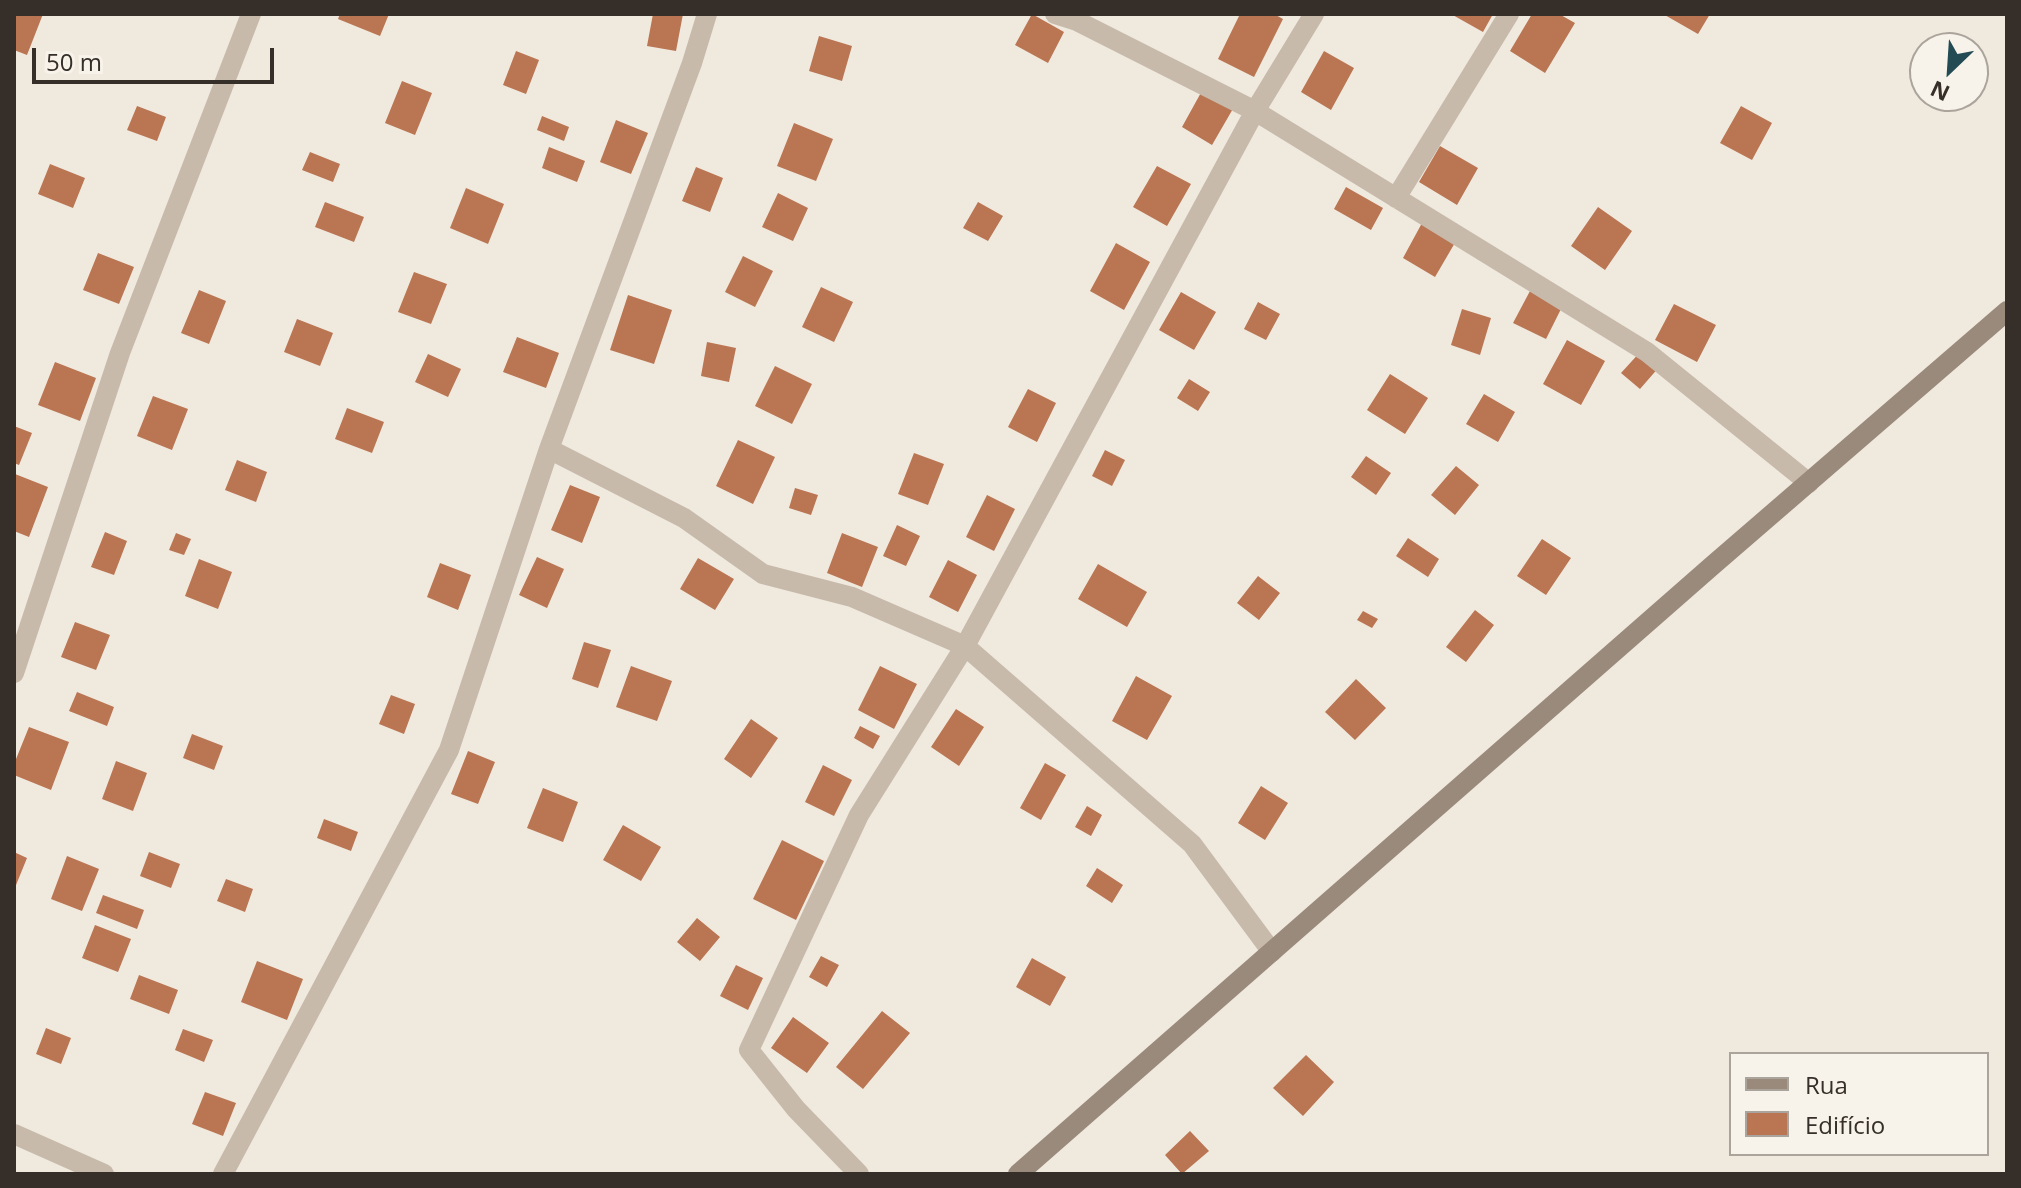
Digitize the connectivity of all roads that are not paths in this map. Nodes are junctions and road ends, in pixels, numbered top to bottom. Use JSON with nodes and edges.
{"nodes":[{"id":1,"x":251,"y":14,"type":"edge"},
{"id":2,"x":707,"y":14,"type":"edge"},
{"id":3,"x":1055,"y":14,"type":"edge"},
{"id":4,"x":1314,"y":14,"type":"edge"},
{"id":5,"x":1509,"y":14,"type":"edge"},
{"id":6,"x":1079,"y":18,"type":"edge"},
{"id":7,"x":1255,"y":111,"type":"junction"},
{"id":8,"x":1396,"y":198,"type":"junction"},
{"id":9,"x":2007,"y":311,"type":"edge"},
{"id":10,"x":549,"y":449,"type":"junction"},
{"id":11,"x":1809,"y":483,"type":"junction"},
{"id":12,"x":965,"y":646,"type":"junction"},
{"id":13,"x":14,"y":673,"type":"edge"},
{"id":14,"x":1272,"y":952,"type":"junction"},
{"id":15,"x":14,"y":1134,"type":"edge"},
{"id":16,"x":104,"y":1174,"type":"edge"},
{"id":17,"x":223,"y":1174,"type":"edge"},
{"id":18,"x":859,"y":1174,"type":"edge"},
{"id":19,"x":1018,"y":1174,"type":"edge"}],
"edges":[{"from":1,"to":13,"type":"street"},
{"from":2,"to":10,"type":"street"},
{"from":3,"to":6,"type":"street"},
{"from":4,"to":7,"type":"street"},
{"from":5,"to":8,"type":"street"},
{"from":6,"to":7,"type":"street"},
{"from":7,"to":8,"type":"street"},
{"from":7,"to":12,"type":"street"},
{"from":8,"to":11,"type":"street"},
{"from":9,"to":11,"type":"main road"},
{"from":10,"to":12,"type":"street"},
{"from":10,"to":17,"type":"street"},
{"from":11,"to":14,"type":"main road"},
{"from":12,"to":14,"type":"street"},
{"from":12,"to":18,"type":"street"},
{"from":14,"to":19,"type":"main road"},
{"from":15,"to":16,"type":"street"}]}
